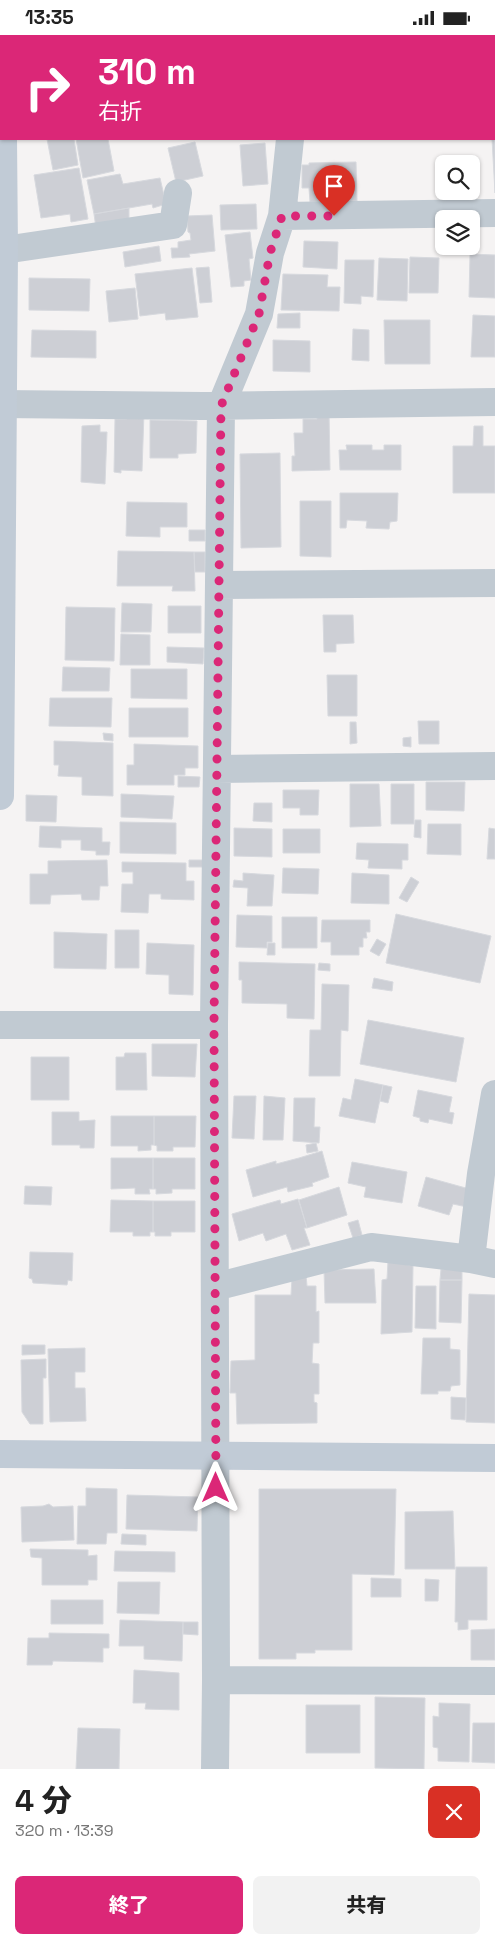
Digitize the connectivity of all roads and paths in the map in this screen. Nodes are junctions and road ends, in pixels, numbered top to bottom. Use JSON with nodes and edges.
{"nodes":[{"id":1,"x":3,"y":140,"type":"edge"},
{"id":2,"x":290,"y":140,"type":"edge"},
{"id":3,"x":178,"y":193,"type":"dead end"},
{"id":4,"x":495,"y":213,"type":"edge"},
{"id":5,"x":282,"y":216,"type":"junction"},
{"id":6,"x":4,"y":250,"type":"junction"},
{"id":7,"x":495,"y":402,"type":"edge"},
{"id":8,"x":1,"y":404,"type":"edge"},
{"id":9,"x":221,"y":406,"type":"junction"},
{"id":10,"x":495,"y":583,"type":"edge"},
{"id":11,"x":219,"y":585,"type":"junction"},
{"id":12,"x":495,"y":766,"type":"edge"},
{"id":13,"x":217,"y":769,"type":"junction"},
{"id":14,"x":0,"y":796,"type":"edge"},
{"id":15,"x":0,"y":1025,"type":"edge"},
{"id":16,"x":214,"y":1025,"type":"junction"},
{"id":17,"x":495,"y":1094,"type":"edge"},
{"id":18,"x":483,"y":1261,"type":"edge"},
{"id":19,"x":215,"y":1287,"type":"junction"},
{"id":20,"x":0,"y":1454,"type":"edge"},
{"id":21,"x":216,"y":1455,"type":"junction"},
{"id":22,"x":495,"y":1458,"type":"edge"},
{"id":23,"x":216,"y":1680,"type":"junction"},
{"id":24,"x":495,"y":1681,"type":"edge"},
{"id":25,"x":215,"y":1769,"type":"edge"}],
"edges":[{"from":1,"to":6,"type":"street"},
{"from":2,"to":5,"type":"street"},
{"from":3,"to":6,"type":"street"},
{"from":4,"to":5,"type":"street"},
{"from":5,"to":9,"type":"street"},
{"from":6,"to":8,"type":"street"},
{"from":7,"to":9,"type":"street"},
{"from":8,"to":9,"type":"street"},
{"from":8,"to":14,"type":"street"},
{"from":9,"to":11,"type":"street"},
{"from":10,"to":11,"type":"street"},
{"from":11,"to":13,"type":"street"},
{"from":12,"to":13,"type":"street"},
{"from":13,"to":16,"type":"street"},
{"from":15,"to":16,"type":"street"},
{"from":16,"to":19,"type":"street"},
{"from":17,"to":18,"type":"street"},
{"from":18,"to":19,"type":"street"},
{"from":19,"to":21,"type":"street"},
{"from":20,"to":21,"type":"street"},
{"from":21,"to":22,"type":"street"},
{"from":21,"to":23,"type":"street"},
{"from":23,"to":24,"type":"street"},
{"from":23,"to":25,"type":"street"}]}
